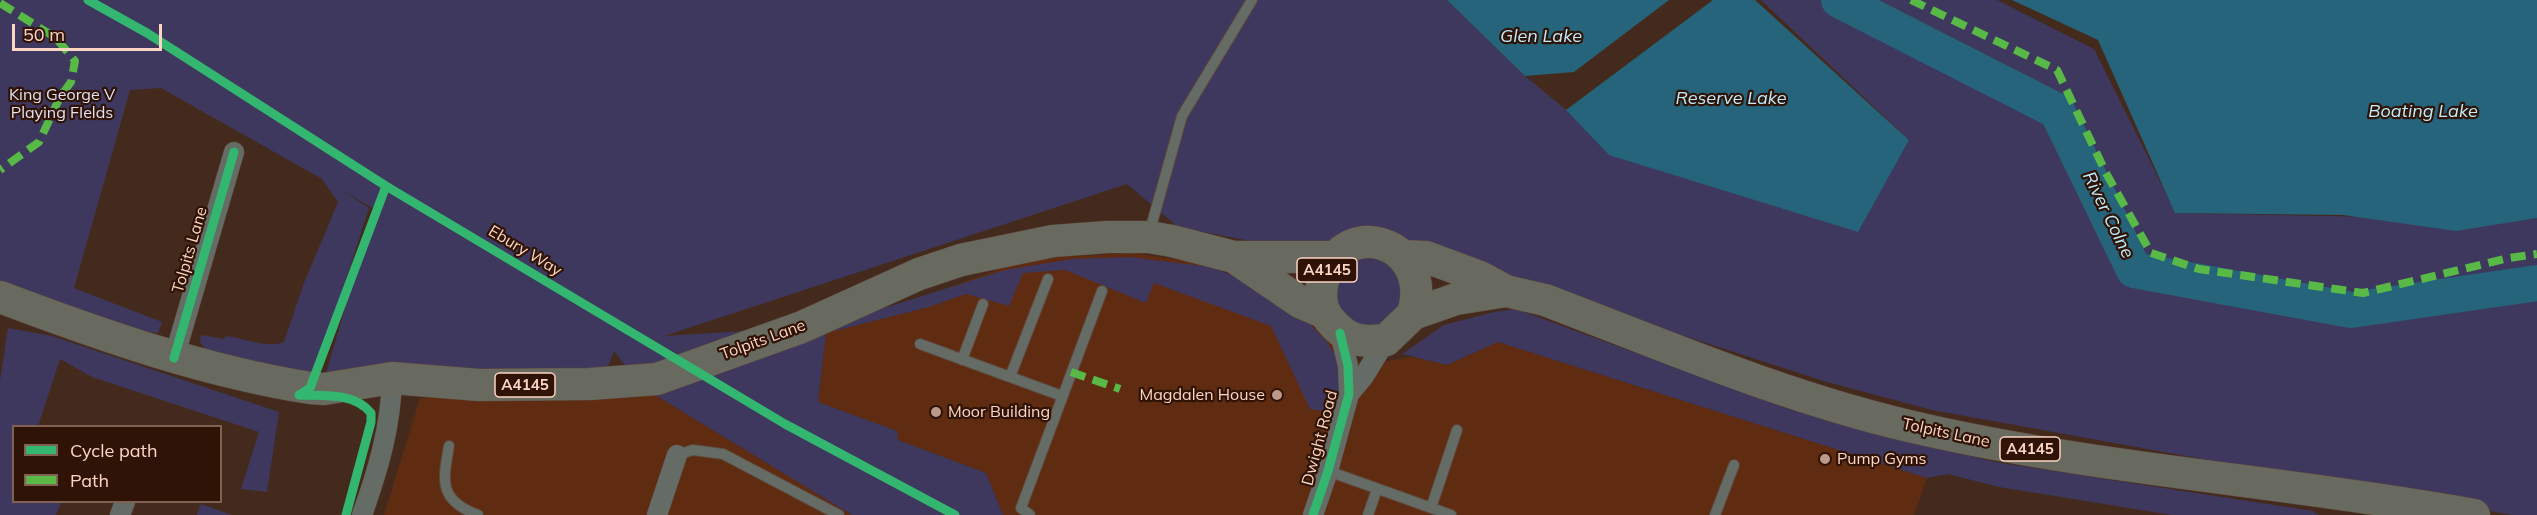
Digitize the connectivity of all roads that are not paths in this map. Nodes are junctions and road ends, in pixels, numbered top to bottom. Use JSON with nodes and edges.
{"nodes":[{"id":1,"x":1252,"y":0,"type":"edge"},
{"id":2,"x":234,"y":152,"type":"dead end"},
{"id":3,"x":1149,"y":237,"type":"junction"},
{"id":4,"x":1402,"y":255,"type":"junction"},
{"id":5,"x":1234,"y":257,"type":"junction"},
{"id":6,"x":1334,"y":257,"type":"junction"},
{"id":7,"x":1048,"y":279,"type":"dead end"},
{"id":8,"x":1102,"y":291,"type":"dead end"},
{"id":9,"x":1506,"y":291,"type":"junction"},
{"id":10,"x":0,"y":297,"type":"edge"},
{"id":11,"x":983,"y":304,"type":"dead end"},
{"id":12,"x":1413,"y":315,"type":"junction"},
{"id":13,"x":1332,"y":322,"type":"junction"},
{"id":14,"x":1386,"y":340,"type":"junction"},
{"id":15,"x":920,"y":344,"type":"dead end"},
{"id":16,"x":174,"y":358,"type":"junction"},
{"id":17,"x":962,"y":360,"type":"junction"},
{"id":18,"x":1010,"y":377,"type":"junction"},
{"id":19,"x":392,"y":378,"type":"junction"},
{"id":20,"x":1349,"y":394,"type":"junction"},
{"id":21,"x":1062,"y":396,"type":"junction"},
{"id":22,"x":1457,"y":430,"type":"dead end"},
{"id":23,"x":450,"y":446,"type":"dead end"},
{"id":24,"x":677,"y":455,"type":"joint"},
{"id":25,"x":1734,"y":465,"type":"dead end"},
{"id":26,"x":1328,"y":471,"type":"junction"},
{"id":27,"x":1377,"y":489,"type":"junction"},
{"id":28,"x":2358,"y":505,"type":"edge"},
{"id":29,"x":1431,"y":508,"type":"junction"},
{"id":30,"x":2404,"y":509,"type":"edge"},
{"id":31,"x":362,"y":515,"type":"edge"},
{"id":32,"x":478,"y":515,"type":"edge"},
{"id":33,"x":657,"y":515,"type":"edge"},
{"id":34,"x":839,"y":515,"type":"edge"},
{"id":35,"x":1030,"y":515,"type":"edge"},
{"id":36,"x":1313,"y":515,"type":"edge"},
{"id":37,"x":1368,"y":515,"type":"edge"},
{"id":38,"x":1451,"y":515,"type":"edge"},
{"id":39,"x":1715,"y":515,"type":"edge"},
{"id":40,"x":2474,"y":515,"type":"edge"}],
"edges":[{"from":1,"to":3,"type":"lane"},
{"from":2,"to":16,"type":"street","name":"Tolpits Lane"},
{"from":3,"to":5,"type":"main road","name":"Tolpits Lane","number":"A4145"},
{"from":3,"to":19,"type":"main road","name":"Tolpits Lane","number":"A4145"},
{"from":4,"to":6,"type":"main road","name":"Tolpits Lane","number":"A4145"},
{"from":4,"to":9,"type":"main road","name":"Tolpits Lane","number":"A4145"},
{"from":4,"to":12,"type":"main road"},
{"from":5,"to":6,"type":"main road","name":"Tolpits Lane","number":"A4145"},
{"from":5,"to":13,"type":"main road","name":"Tolpits Lane","number":"A4145"},
{"from":6,"to":13,"type":"main road","number":"A4145"},
{"from":7,"to":18,"type":"lane"},
{"from":8,"to":21,"type":"lane"},
{"from":9,"to":12,"type":"main road","name":"Tolpits Lane","number":"A4145"},
{"from":9,"to":28,"type":"main road","name":"Tolpits Lane","number":"A4145"},
{"from":10,"to":16,"type":"main road","name":"Tolpits Lane","number":"A4145"},
{"from":11,"to":17,"type":"lane"},
{"from":12,"to":14,"type":"main road","name":"Tolpits Lane","number":"A4145"},
{"from":13,"to":14,"type":"main road","name":"Tolpits Lane","number":"A4145"},
{"from":13,"to":20,"type":"street","name":"Dwight Road"},
{"from":14,"to":20,"type":"street","name":"Dwight Road"},
{"from":15,"to":17,"type":"lane"},
{"from":16,"to":19,"type":"main road","name":"Tolpits Lane","number":"A4145"},
{"from":17,"to":18,"type":"lane"},
{"from":18,"to":21,"type":"lane"},
{"from":19,"to":31,"type":"street"},
{"from":20,"to":26,"type":"street","name":"Dwight Road"},
{"from":21,"to":35,"type":"lane"},
{"from":22,"to":29,"type":"lane"},
{"from":23,"to":32,"type":"lane"},
{"from":24,"to":33,"type":"street"},
{"from":24,"to":34,"type":"lane"},
{"from":25,"to":39,"type":"lane"},
{"from":26,"to":27,"type":"lane"},
{"from":26,"to":36,"type":"street","name":"Dwight Road"},
{"from":27,"to":29,"type":"lane"},
{"from":27,"to":37,"type":"lane"},
{"from":28,"to":30,"type":"main road","name":"Tolpits Lane","number":"A4145"},
{"from":29,"to":38,"type":"lane"},
{"from":30,"to":40,"type":"main road","name":"Tolpits Lane","number":"A4145"}]}
